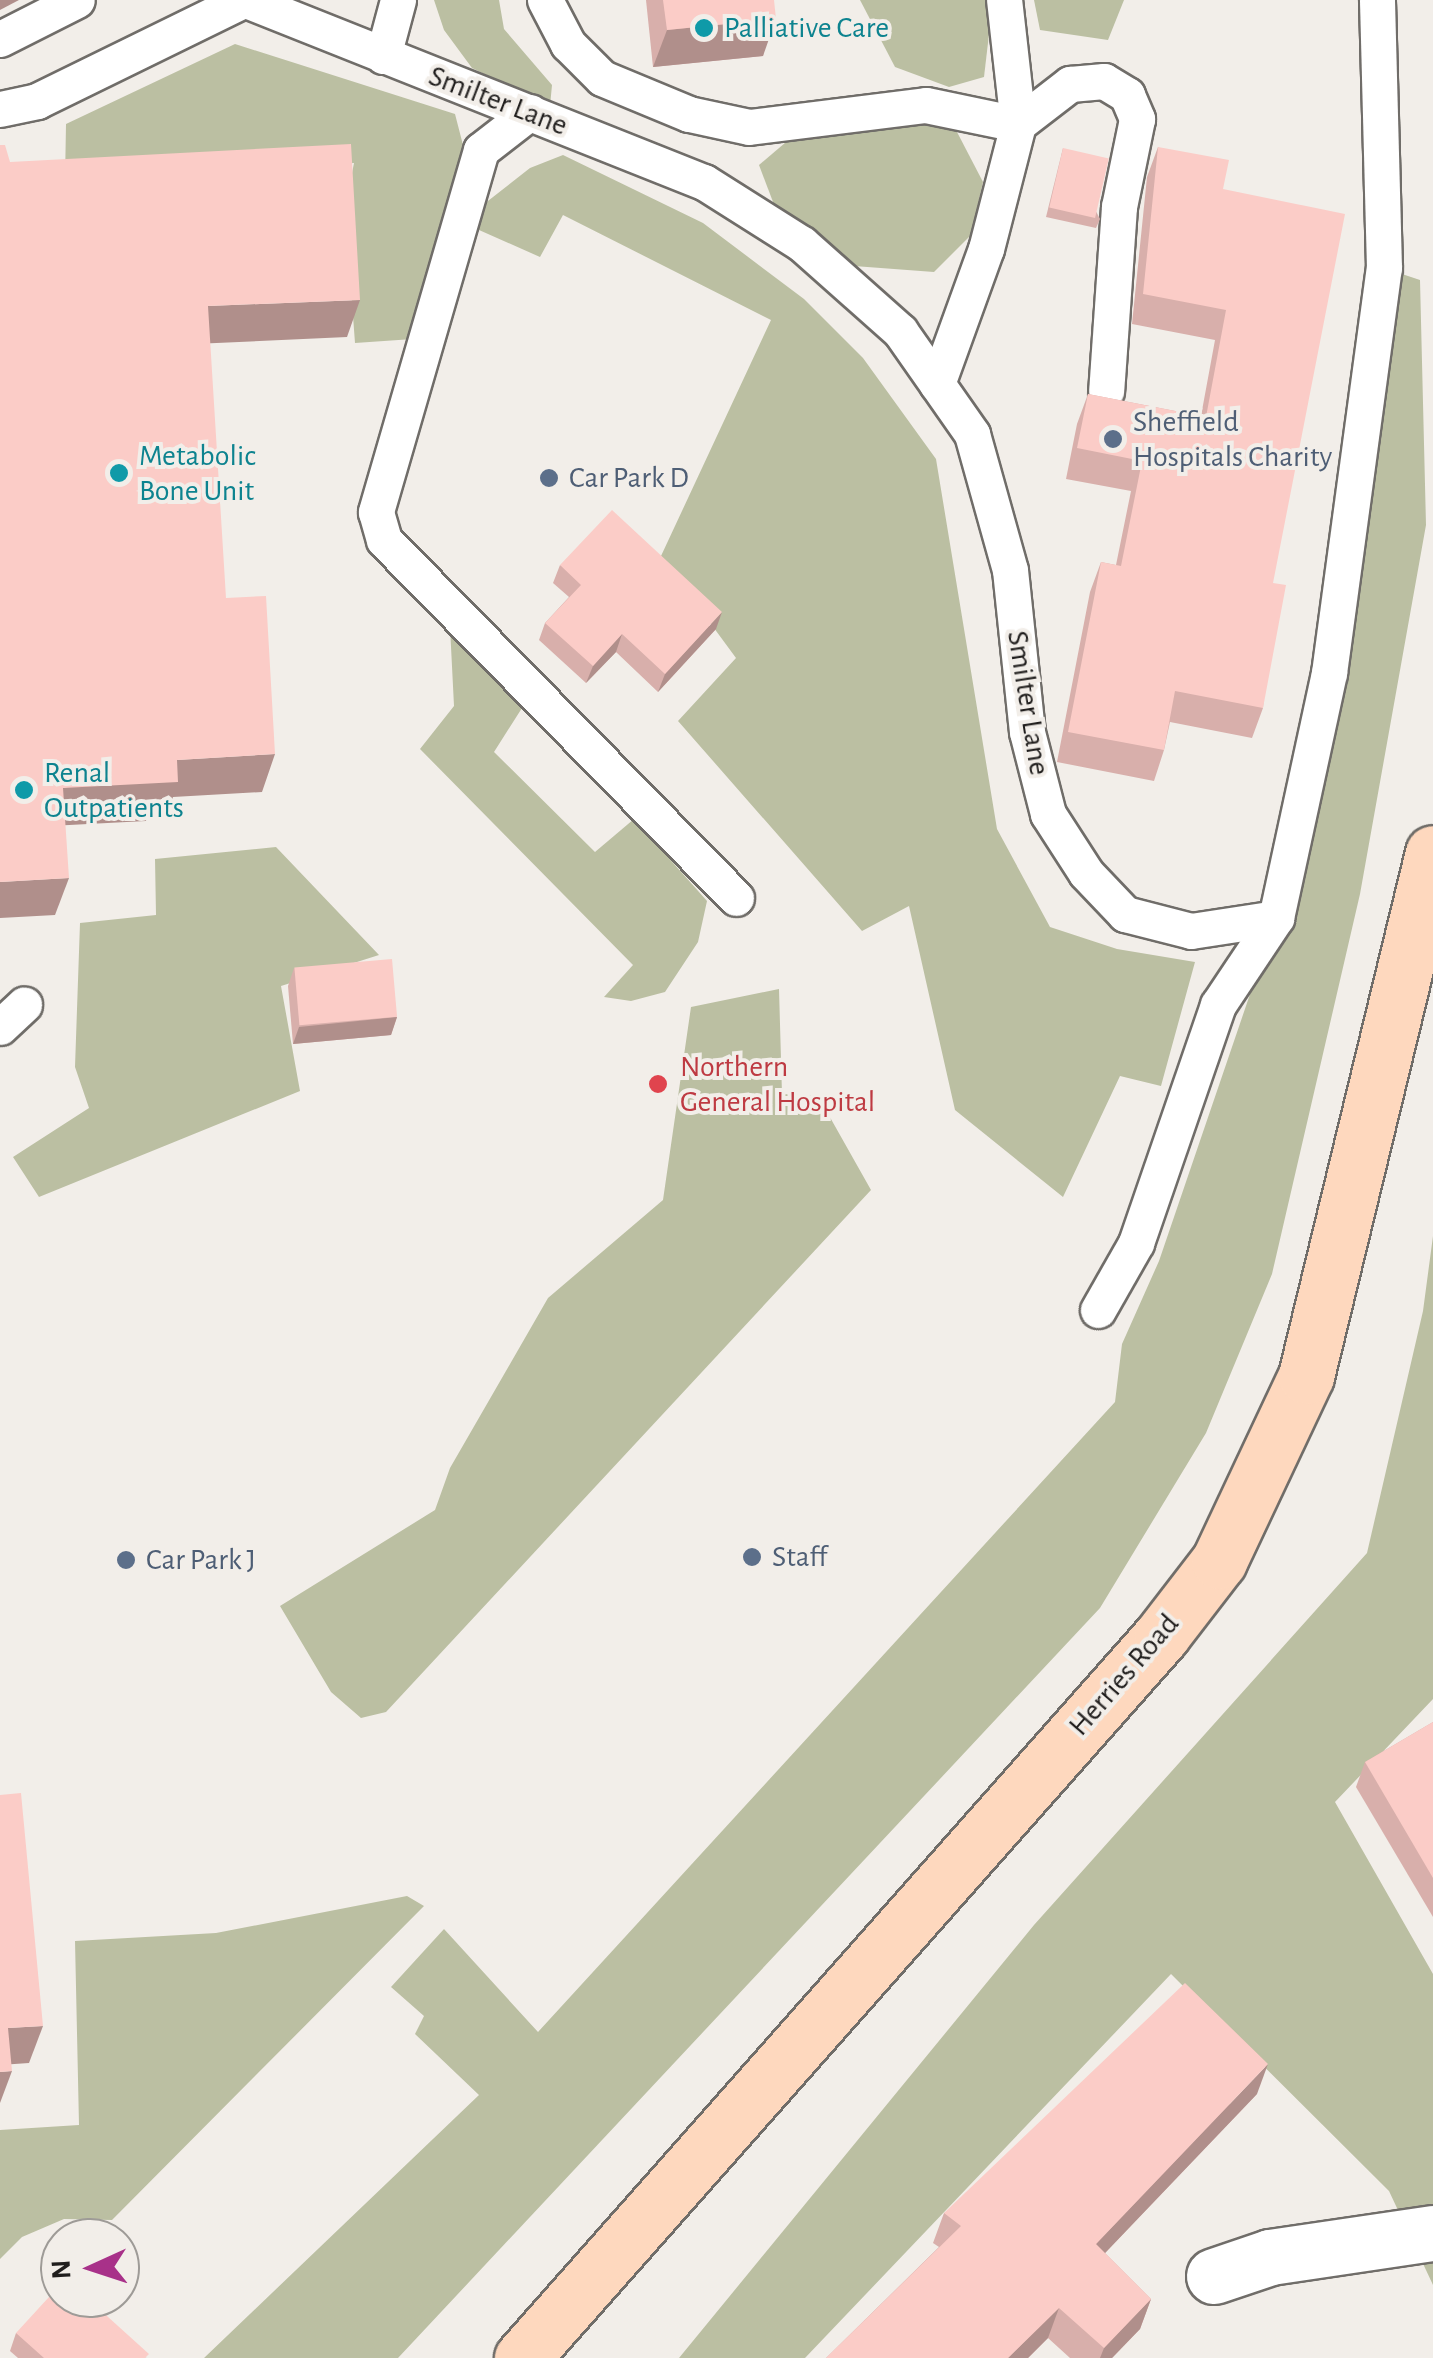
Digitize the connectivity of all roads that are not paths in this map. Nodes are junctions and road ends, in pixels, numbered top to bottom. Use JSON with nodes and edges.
{"nodes":[{"id":1,"x":77,"y":0,"type":"edge"},
{"id":2,"x":245,"y":0,"type":"edge"},
{"id":3,"x":398,"y":0,"type":"edge"},
{"id":4,"x":544,"y":0,"type":"edge"},
{"id":5,"x":1004,"y":0,"type":"edge"},
{"id":6,"x":1377,"y":0,"type":"edge"},
{"id":7,"x":0,"y":38,"type":"edge"},
{"id":8,"x":384,"y":56,"type":"junction"},
{"id":9,"x":0,"y":109,"type":"edge"},
{"id":10,"x":530,"y":112,"type":"junction"},
{"id":11,"x":1018,"y":124,"type":"junction"},
{"id":12,"x":937,"y":384,"type":"junction"},
{"id":13,"x":1106,"y":391,"type":"dead end"},
{"id":14,"x":1433,"y":853,"type":"edge"},
{"id":15,"x":736,"y":898,"type":"dead end"},
{"id":16,"x":1276,"y":918,"type":"junction"},
{"id":17,"x":1098,"y":1310,"type":"dead end"},
{"id":18,"x":1433,"y":2232,"type":"edge"},
{"id":19,"x":1214,"y":2276,"type":"dead end"},
{"id":20,"x":530,"y":2354,"type":"edge"}],
"edges":[{"from":1,"to":7,"type":"lane"},
{"from":2,"to":8,"type":"lane","name":"Smilter Lane"},
{"from":2,"to":9,"type":"lane","name":"Smilter Lane"},
{"from":3,"to":8,"type":"lane"},
{"from":4,"to":11,"type":"lane"},
{"from":5,"to":11,"type":"lane"},
{"from":6,"to":16,"type":"lane"},
{"from":8,"to":10,"type":"lane","name":"Smilter Lane"},
{"from":10,"to":12,"type":"lane","name":"Smilter Lane"},
{"from":10,"to":15,"type":"lane"},
{"from":11,"to":12,"type":"lane"},
{"from":11,"to":13,"type":"lane"},
{"from":12,"to":16,"type":"lane","name":"Smilter Lane"},
{"from":14,"to":20,"type":"main road","name":"Herries Road"},
{"from":16,"to":17,"type":"lane"},
{"from":18,"to":19,"type":"street"}]}
